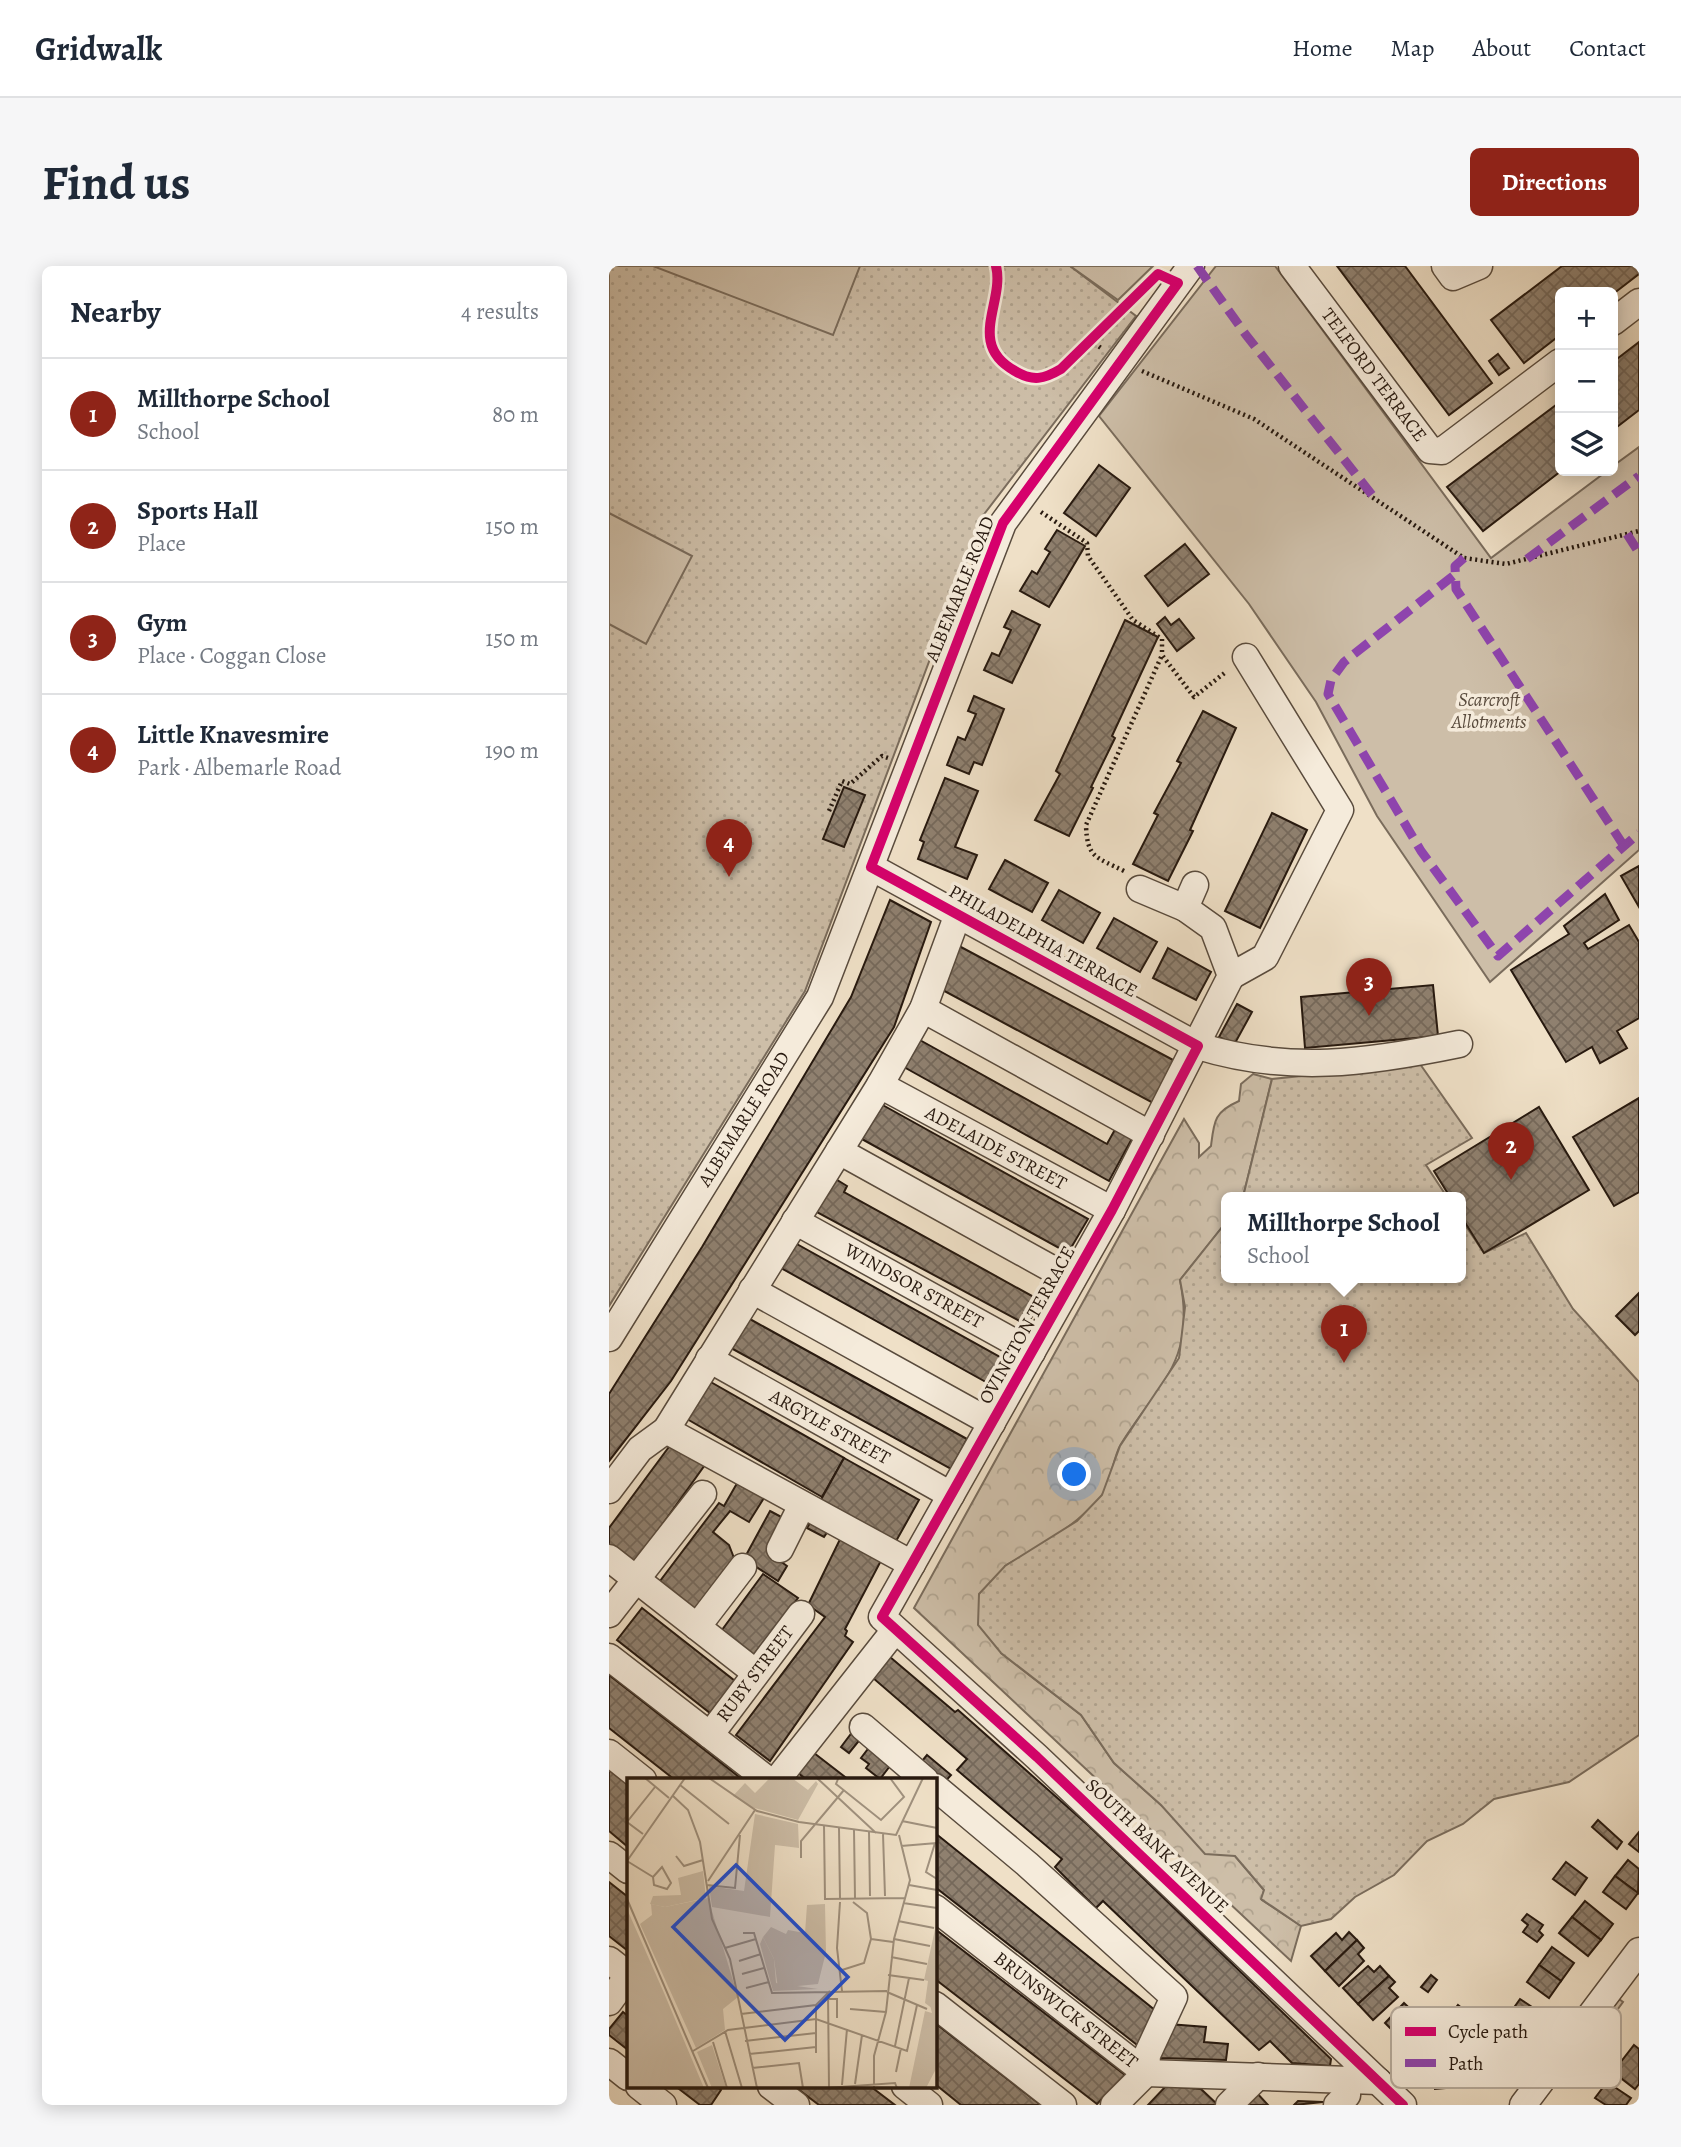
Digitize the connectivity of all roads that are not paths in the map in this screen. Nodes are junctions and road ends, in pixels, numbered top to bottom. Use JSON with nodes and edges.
{"nodes":[{"id":1,"x":1191,"y":266,"type":"edge"},
{"id":2,"x":1292,"y":266,"type":"edge"},
{"id":3,"x":1445,"y":266,"type":"edge"},
{"id":4,"x":1479,"y":266,"type":"edge"},
{"id":5,"x":1639,"y":302,"type":"edge"},
{"id":6,"x":1618,"y":318,"type":"edge"},
{"id":7,"x":1555,"y":366,"type":"edge"},
{"id":8,"x":1246,"y":657,"type":"road end"},
{"id":9,"x":871,"y":867,"type":"junction"},
{"id":10,"x":1140,"y":888,"type":"road end"},
{"id":11,"x":957,"y":914,"type":"junction"},
{"id":12,"x":1231,"y":976,"type":"junction"},
{"id":13,"x":923,"y":1009,"type":"junction"},
{"id":14,"x":1459,"y":1044,"type":"dead end"},
{"id":15,"x":1198,"y":1046,"type":"junction"},
{"id":16,"x":880,"y":1085,"type":"junction"},
{"id":17,"x":1151,"y":1135,"type":"junction"},
{"id":18,"x":839,"y":1151,"type":"junction"},
{"id":19,"x":1112,"y":1210,"type":"junction"},
{"id":20,"x":795,"y":1221,"type":"junction"},
{"id":21,"x":1072,"y":1280,"type":"junction"},
{"id":22,"x":752,"y":1290,"type":"junction"},
{"id":23,"x":609,"y":1338,"type":"edge"},
{"id":24,"x":1033,"y":1352,"type":"junction"},
{"id":25,"x":709,"y":1359,"type":"junction"},
{"id":26,"x":992,"y":1423,"type":"junction"},
{"id":27,"x":666,"y":1430,"type":"junction"},
{"id":28,"x":609,"y":1490,"type":"edge"},
{"id":29,"x":703,"y":1494,"type":"dead end"},
{"id":30,"x":951,"y":1495,"type":"junction"},
{"id":31,"x":802,"y":1505,"type":"junction"},
{"id":32,"x":780,"y":1549,"type":"dead end"},
{"id":33,"x":609,"y":1558,"type":"edge"},
{"id":34,"x":912,"y":1564,"type":"junction"},
{"id":35,"x":743,"y":1567,"type":"dead end"},
{"id":36,"x":637,"y":1579,"type":"junction"},
{"id":37,"x":609,"y":1614,"type":"edge"},
{"id":38,"x":801,"y":1614,"type":"dead end"},
{"id":39,"x":888,"y":1624,"type":"junction"},
{"id":40,"x":697,"y":1627,"type":"junction"},
{"id":41,"x":609,"y":1657,"type":"edge"},
{"id":42,"x":756,"y":1673,"type":"junction"},
{"id":43,"x":863,"y":1727,"type":"dead end"},
{"id":44,"x":710,"y":1735,"type":"junction"},
{"id":45,"x":609,"y":1753,"type":"edge"},
{"id":46,"x":913,"y":1776,"type":"edge"},
{"id":47,"x":640,"y":1778,"type":"edge"},
{"id":48,"x":765,"y":1778,"type":"edge"},
{"id":49,"x":778,"y":1778,"type":"edge"},
{"id":50,"x":936,"y":1788,"type":"edge"},
{"id":51,"x":609,"y":1855,"type":"edge"},
{"id":52,"x":627,"y":1869,"type":"edge"},
{"id":53,"x":936,"y":1909,"type":"edge"},
{"id":54,"x":1639,"y":1951,"type":"edge"},
{"id":55,"x":609,"y":1960,"type":"edge"},
{"id":56,"x":627,"y":1974,"type":"edge"},
{"id":57,"x":627,"y":1976,"type":"edge"},
{"id":58,"x":609,"y":2002,"type":"edge"},
{"id":59,"x":936,"y":2006,"type":"edge"},
{"id":60,"x":1597,"y":2007,"type":"edge"},
{"id":61,"x":609,"y":2062,"type":"edge"},
{"id":62,"x":1146,"y":2073,"type":"junction"},
{"id":63,"x":627,"y":2076,"type":"edge"},
{"id":64,"x":1258,"y":2076,"type":"junction"},
{"id":65,"x":1348,"y":2079,"type":"junction"},
{"id":66,"x":1378,"y":2081,"type":"junction"},
{"id":67,"x":642,"y":2088,"type":"edge"},
{"id":68,"x":774,"y":2088,"type":"edge"},
{"id":69,"x":908,"y":2088,"type":"edge"},
{"id":70,"x":1536,"y":2088,"type":"edge"},
{"id":71,"x":663,"y":2105,"type":"edge"},
{"id":72,"x":796,"y":2105,"type":"edge"},
{"id":73,"x":929,"y":2105,"type":"edge"},
{"id":74,"x":1063,"y":2105,"type":"edge"},
{"id":75,"x":1114,"y":2105,"type":"edge"},
{"id":76,"x":1229,"y":2105,"type":"edge"},
{"id":77,"x":1337,"y":2105,"type":"edge"},
{"id":78,"x":1402,"y":2105,"type":"edge"},
{"id":79,"x":1523,"y":2105,"type":"edge"}],
"edges":[{"from":1,"to":9,"type":"street","name":"ALBEMARLE ROAD"},
{"from":2,"to":7,"type":"street","name":"TELFORD TERRACE"},
{"from":3,"to":4,"type":"street"},
{"from":5,"to":6,"type":"street"},
{"from":8,"to":12,"type":"street"},
{"from":9,"to":11,"type":"street","name":"PHILADELPHIA TERRACE"},
{"from":9,"to":23,"type":"street","name":"ALBEMARLE ROAD"},
{"from":10,"to":12,"type":"street"},
{"from":11,"to":13,"type":"street"},
{"from":11,"to":15,"type":"street","name":"PHILADELPHIA TERRACE"},
{"from":12,"to":15,"type":"street","name":"OVINGTON TERRACE"},
{"from":13,"to":16,"type":"street"},
{"from":13,"to":17,"type":"street"},
{"from":14,"to":15,"type":"street","name":"PHILADELPHIA TERRACE"},
{"from":15,"to":17,"type":"street","name":"OVINGTON TERRACE"},
{"from":16,"to":18,"type":"street"},
{"from":16,"to":19,"type":"street","name":"ADELAIDE STREET"},
{"from":17,"to":19,"type":"street","name":"OVINGTON TERRACE"},
{"from":18,"to":20,"type":"street"},
{"from":18,"to":21,"type":"street"},
{"from":19,"to":21,"type":"street","name":"OVINGTON TERRACE"},
{"from":20,"to":22,"type":"street"},
{"from":20,"to":24,"type":"street","name":"WINDSOR STREET"},
{"from":21,"to":24,"type":"street","name":"OVINGTON TERRACE"},
{"from":22,"to":25,"type":"street"},
{"from":22,"to":26,"type":"street"},
{"from":24,"to":26,"type":"street","name":"OVINGTON TERRACE"},
{"from":25,"to":27,"type":"street"},
{"from":25,"to":30,"type":"street","name":"ARGYLE STREET"},
{"from":26,"to":30,"type":"street","name":"OVINGTON TERRACE"},
{"from":27,"to":28,"type":"street"},
{"from":27,"to":31,"type":"street"},
{"from":29,"to":36,"type":"street"},
{"from":30,"to":34,"type":"street","name":"OVINGTON TERRACE"},
{"from":31,"to":32,"type":"street"},
{"from":31,"to":34,"type":"street"},
{"from":33,"to":36,"type":"street"},
{"from":34,"to":39,"type":"street","name":"OVINGTON TERRACE"},
{"from":35,"to":40,"type":"street"},
{"from":36,"to":37,"type":"street"},
{"from":36,"to":40,"type":"street"},
{"from":38,"to":42,"type":"street","name":"RUBY STREET"},
{"from":39,"to":49,"type":"street","name":"OVINGTON TERRACE"},
{"from":39,"to":66,"type":"street","name":"SOUTH BANK AVENUE"},
{"from":40,"to":42,"type":"street"},
{"from":41,"to":44,"type":"street"},
{"from":42,"to":44,"type":"street","name":"RUBY STREET"},
{"from":43,"to":46,"type":"street"},
{"from":44,"to":48,"type":"street"},
{"from":45,"to":47,"type":"street"},
{"from":50,"to":62,"type":"street"},
{"from":51,"to":52,"type":"street"},
{"from":53,"to":62,"type":"street","name":"BRUNSWICK STREET"},
{"from":54,"to":60,"type":"street"},
{"from":55,"to":56,"type":"street"},
{"from":57,"to":58,"type":"street"},
{"from":59,"to":74,"type":"street"},
{"from":61,"to":63,"type":"street"},
{"from":62,"to":64,"type":"street","name":"BRUNSWICK STREET"},
{"from":62,"to":75,"type":"street"},
{"from":64,"to":65,"type":"street","name":"BRUNSWICK STREET"},
{"from":64,"to":76,"type":"street"},
{"from":65,"to":66,"type":"street","name":"BRUNSWICK STREET"},
{"from":65,"to":77,"type":"street"},
{"from":66,"to":78,"type":"street","name":"SOUTH BANK AVENUE"},
{"from":67,"to":71,"type":"street"},
{"from":68,"to":72,"type":"street"},
{"from":69,"to":73,"type":"street"},
{"from":70,"to":79,"type":"street"}]}
